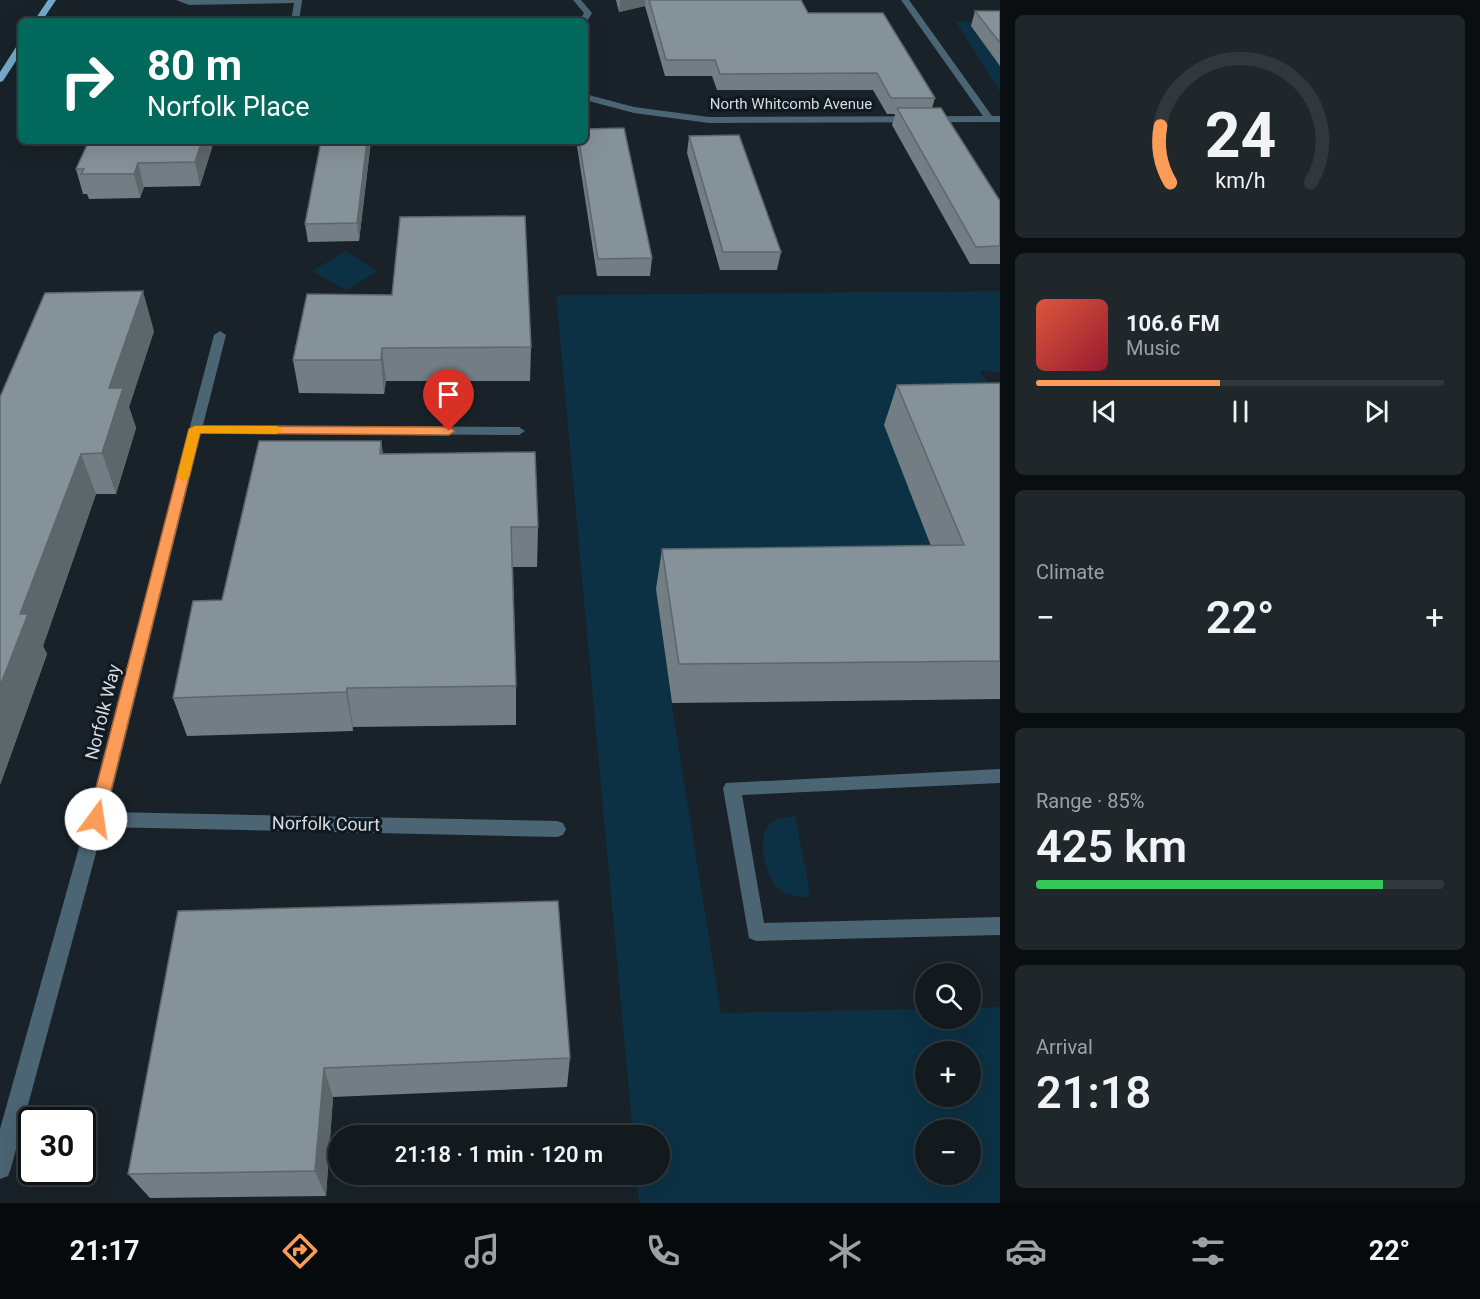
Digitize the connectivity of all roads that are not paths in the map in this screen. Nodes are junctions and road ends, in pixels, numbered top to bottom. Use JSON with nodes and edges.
{"nodes":[{"id":1,"x":52,"y":0,"type":"edge"},
{"id":2,"x":180,"y":0,"type":"edge"},
{"id":3,"x":298,"y":0,"type":"edge"},
{"id":4,"x":577,"y":0,"type":"edge"},
{"id":5,"x":905,"y":0,"type":"edge"},
{"id":6,"x":40,"y":18,"type":"edge"},
{"id":7,"x":295,"y":18,"type":"edge"},
{"id":8,"x":585,"y":18,"type":"edge"},
{"id":9,"x":18,"y":51,"type":"edge"},
{"id":10,"x":0,"y":79,"type":"edge"},
{"id":11,"x":588,"y":97,"type":"edge"},
{"id":12,"x":989,"y":119,"type":"junction"},
{"id":13,"x":1000,"y":119,"type":"edge"},
{"id":14,"x":220,"y":335,"type":"dead end"},
{"id":15,"x":195,"y":429,"type":"junction"},
{"id":16,"x":519,"y":431,"type":"dead end"},
{"id":17,"x":1000,"y":776,"type":"edge"},
{"id":18,"x":96,"y":819,"type":"junction"},
{"id":19,"x":556,"y":829,"type":"dead end"},
{"id":20,"x":1000,"y":926,"type":"edge"},
{"id":21,"x":0,"y":1168,"type":"edge"}],
"edges":[{"from":1,"to":6,"type":"main road"},
{"from":2,"to":3,"type":"street"},
{"from":3,"to":7,"type":"street"},
{"from":4,"to":8,"type":"street"},
{"from":5,"to":12,"type":"street"},
{"from":9,"to":10,"type":"main road"},
{"from":11,"to":12,"type":"street","name":"North Whitcomb Avenue"},
{"from":12,"to":13,"type":"street","name":"North Whitcomb Avenue"},
{"from":14,"to":15,"type":"street","name":"Norfolk Way"},
{"from":15,"to":16,"type":"street"},
{"from":15,"to":18,"type":"street","name":"Norfolk Way"},
{"from":17,"to":20,"type":"street"},
{"from":18,"to":19,"type":"street","name":"Norfolk Court"},
{"from":18,"to":21,"type":"street","name":"Norfolk Way"}]}
